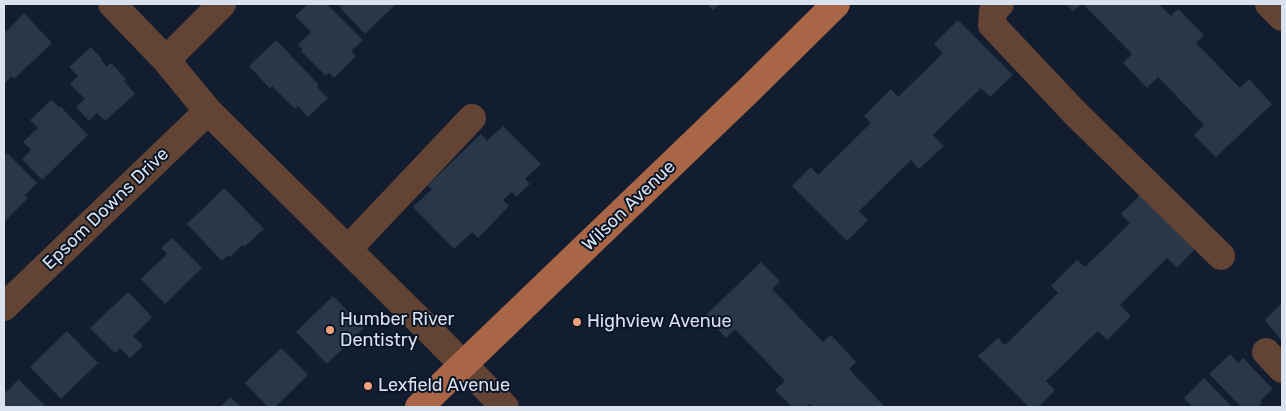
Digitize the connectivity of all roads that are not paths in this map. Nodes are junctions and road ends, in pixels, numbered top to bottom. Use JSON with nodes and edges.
{"nodes":[{"id":1,"x":112,"y":4,"type":"edge"},
{"id":2,"x":222,"y":4,"type":"edge"},
{"id":3,"x":836,"y":4,"type":"edge"},
{"id":4,"x":1000,"y":4,"type":"edge"},
{"id":5,"x":1269,"y":4,"type":"edge"},
{"id":6,"x":1282,"y":17,"type":"edge"},
{"id":7,"x":166,"y":60,"type":"junction"},
{"id":8,"x":208,"y":111,"type":"junction"},
{"id":9,"x":472,"y":118,"type":"dead end"},
{"id":10,"x":348,"y":249,"type":"junction"},
{"id":11,"x":1221,"y":256,"type":"dead end"},
{"id":12,"x":4,"y":307,"type":"edge"},
{"id":13,"x":463,"y":364,"type":"junction"},
{"id":14,"x":419,"y":407,"type":"edge"},
{"id":15,"x":505,"y":407,"type":"edge"}],
"edges":[{"from":1,"to":7,"type":"street"},
{"from":2,"to":7,"type":"street"},
{"from":3,"to":13,"type":"main road","name":"Wilson Avenue"},
{"from":4,"to":11,"type":"street"},
{"from":5,"to":6,"type":"street"},
{"from":7,"to":8,"type":"street"},
{"from":8,"to":10,"type":"street"},
{"from":8,"to":12,"type":"street","name":"Epsom Downs Drive"},
{"from":9,"to":10,"type":"street"},
{"from":10,"to":13,"type":"street"},
{"from":13,"to":14,"type":"main road","name":"Wilson Avenue"},
{"from":13,"to":15,"type":"street"}]}
